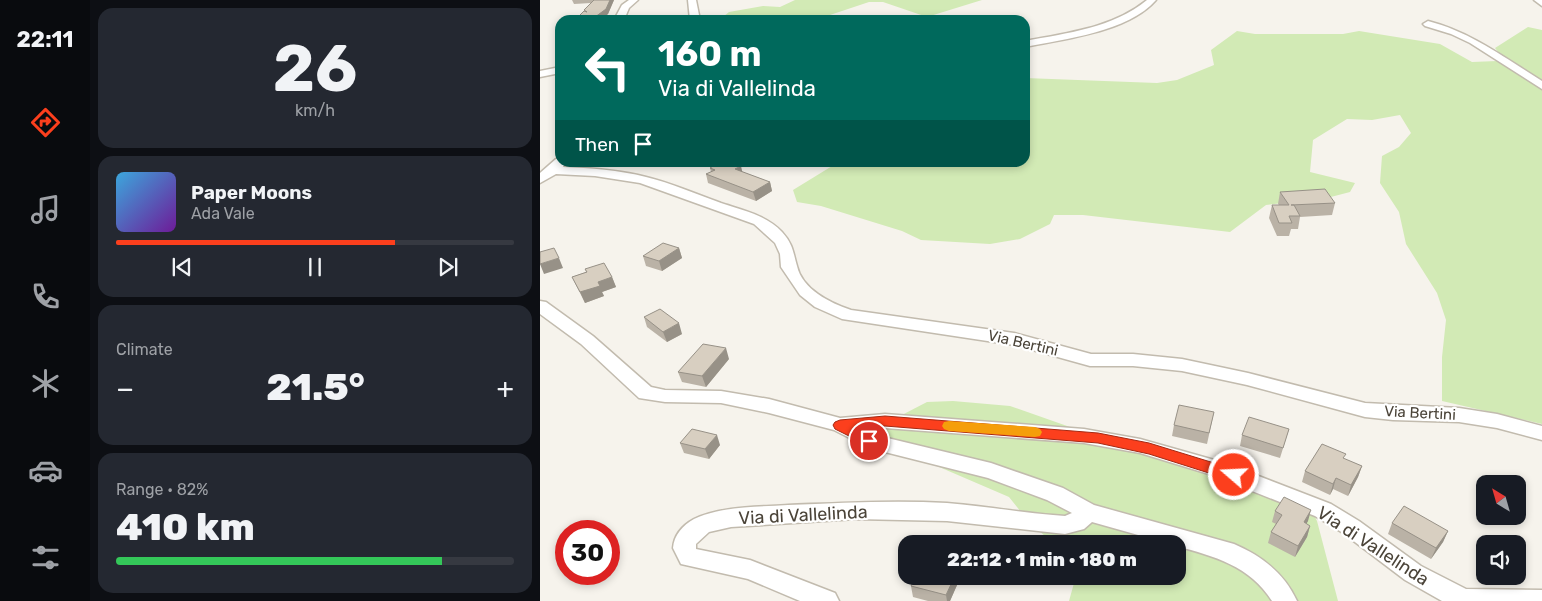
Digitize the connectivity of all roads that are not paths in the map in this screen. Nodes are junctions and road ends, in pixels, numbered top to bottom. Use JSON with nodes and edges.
{"nodes":[{"id":1,"x":634,"y":0,"type":"edge"},
{"id":2,"x":692,"y":0,"type":"edge"},
{"id":3,"x":1152,"y":0,"type":"edge"},
{"id":4,"x":1538,"y":0,"type":"edge"},
{"id":5,"x":1542,"y":3,"type":"edge"},
{"id":6,"x":621,"y":15,"type":"edge"},
{"id":7,"x":694,"y":15,"type":"edge"},
{"id":8,"x":1428,"y":24,"type":"dead end"},
{"id":9,"x":1030,"y":43,"type":"edge"},
{"id":10,"x":555,"y":71,"type":"edge"},
{"id":11,"x":540,"y":74,"type":"edge"},
{"id":12,"x":1542,"y":86,"type":"edge"},
{"id":13,"x":551,"y":170,"type":"edge"},
{"id":14,"x":540,"y":306,"type":"edge"},
{"id":15,"x":840,"y":425,"type":"junction"},
{"id":16,"x":1542,"y":433,"type":"edge"},
{"id":17,"x":1088,"y":512,"type":"junction"},
{"id":18,"x":1465,"y":600,"type":"edge"},
{"id":19,"x":827,"y":601,"type":"edge"},
{"id":20,"x":1284,"y":601,"type":"edge"},
{"id":21,"x":1542,"y":601,"type":"edge"}],
"edges":[{"from":1,"to":6,"type":"street"},
{"from":2,"to":7,"type":"street"},
{"from":3,"to":9,"type":"street"},
{"from":4,"to":5,"type":"street"},
{"from":8,"to":12,"type":"street"},
{"from":10,"to":11,"type":"street"},
{"from":13,"to":16,"type":"street","name":"Via Bertini"},
{"from":14,"to":15,"type":"street","name":"Via di Vallelinda"},
{"from":15,"to":17,"type":"street","name":"Via di Vallelinda"},
{"from":15,"to":18,"type":"street","name":"Via di Vallelinda"},
{"from":17,"to":19,"type":"street","name":"Via di Vallelinda"},
{"from":17,"to":20,"type":"street","name":"Via di Vallelinda"},
{"from":18,"to":21,"type":"street","name":"Via di Vallelinda"}]}
